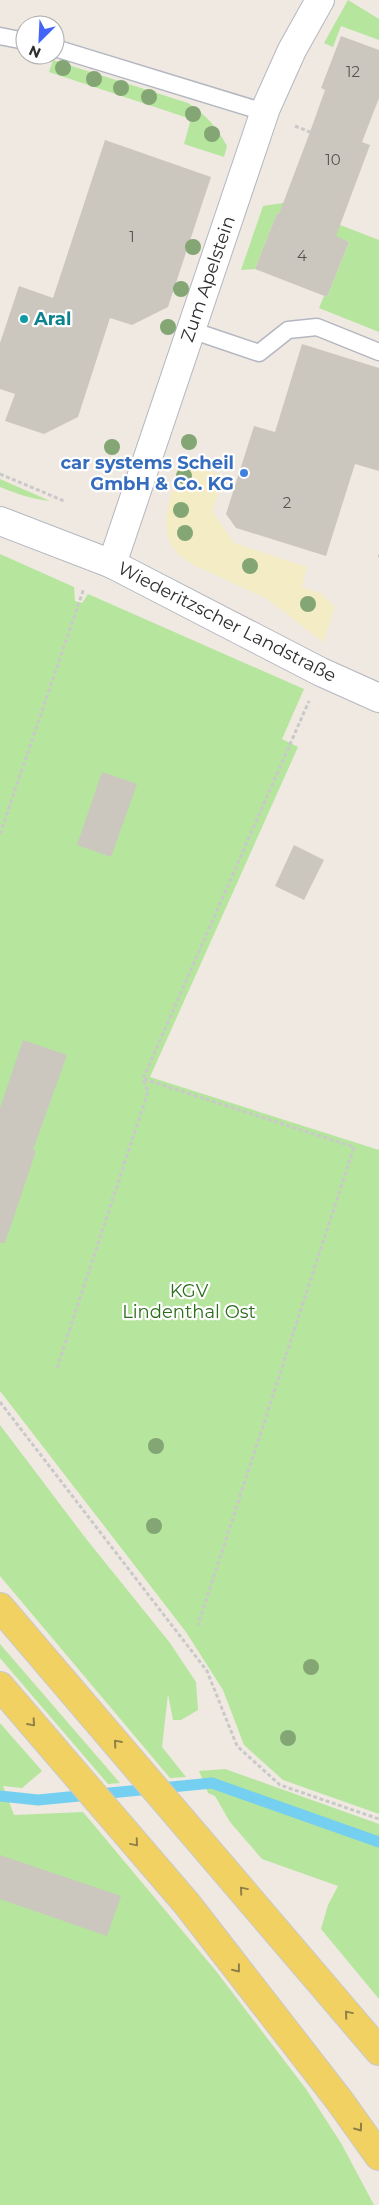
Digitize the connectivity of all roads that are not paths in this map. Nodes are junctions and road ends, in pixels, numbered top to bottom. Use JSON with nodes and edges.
{"nodes":[{"id":1,"x":320,"y":0,"type":"edge"},
{"id":2,"x":0,"y":36,"type":"edge"},
{"id":3,"x":15,"y":39,"type":"edge"},
{"id":4,"x":65,"y":51,"type":"edge"},
{"id":5,"x":264,"y":112,"type":"junction"},
{"id":6,"x":190,"y":330,"type":"junction"},
{"id":7,"x":379,"y":352,"type":"edge"},
{"id":8,"x":0,"y":502,"type":"edge"},
{"id":9,"x":0,"y":521,"type":"edge"},
{"id":10,"x":94,"y":556,"type":"junction"},
{"id":11,"x":379,"y":698,"type":"edge"},
{"id":12,"x":0,"y":1607,"type":"edge"},
{"id":13,"x":0,"y":1686,"type":"edge"},
{"id":14,"x":379,"y":2052,"type":"edge"},
{"id":15,"x":379,"y":2156,"type":"edge"}],
"edges":[{"from":1,"to":5,"type":"street","name":"Zum Apelstein"},
{"from":2,"to":3,"type":"lane"},
{"from":4,"to":5,"type":"lane"},
{"from":5,"to":6,"type":"street","name":"Zum Apelstein"},
{"from":6,"to":7,"type":"lane"},
{"from":6,"to":10,"type":"street","name":"Zum Apelstein"},
{"from":8,"to":10,"type":"street","name":"Wiederitzscher Landstraße"},
{"from":9,"to":10,"type":"street","name":"Wiederitzscher Landstraße"},
{"from":10,"to":11,"type":"street","name":"Wiederitzscher Landstraße"},
{"from":14,"to":12,"type":"main road","one_way":true},
{"from":13,"to":15,"type":"main road","one_way":true}]}
